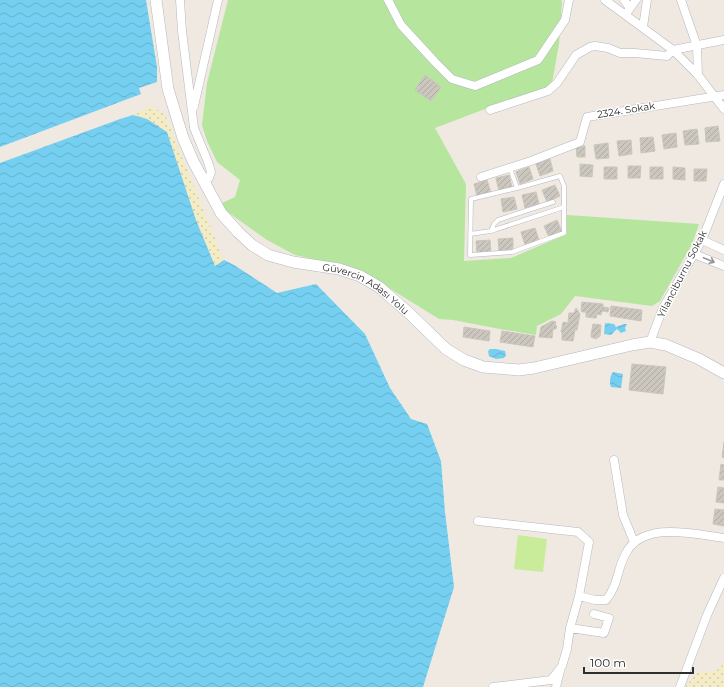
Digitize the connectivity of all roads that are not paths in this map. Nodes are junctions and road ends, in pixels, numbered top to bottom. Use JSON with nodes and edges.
{"nodes":[{"id":1,"x":156,"y":0,"type":"edge"},
{"id":2,"x":180,"y":0,"type":"edge"},
{"id":3,"x":218,"y":0,"type":"edge"},
{"id":4,"x":388,"y":0,"type":"edge"},
{"id":5,"x":569,"y":0,"type":"edge"},
{"id":6,"x":605,"y":0,"type":"edge"},
{"id":7,"x":624,"y":0,"type":"edge"},
{"id":8,"x":636,"y":0,"type":"edge"},
{"id":9,"x":647,"y":0,"type":"edge"},
{"id":10,"x":681,"y":0,"type":"edge"},
{"id":11,"x":628,"y":11,"type":"junction"},
{"id":12,"x":642,"y":27,"type":"junction"},
{"id":13,"x":724,"y":40,"type":"edge"},
{"id":14,"x":697,"y":46,"type":"junction"},
{"id":15,"x":673,"y":50,"type":"junction"},
{"id":16,"x":698,"y":75,"type":"junction"},
{"id":17,"x":724,"y":94,"type":"edge"},
{"id":18,"x":715,"y":96,"type":"junction"},
{"id":19,"x":724,"y":108,"type":"edge"},
{"id":20,"x":193,"y":110,"type":"junction"},
{"id":21,"x":490,"y":110,"type":"dead end"},
{"id":22,"x":510,"y":167,"type":"junction"},
{"id":23,"x":481,"y":177,"type":"dead end"},
{"id":24,"x":204,"y":182,"type":"junction"},
{"id":25,"x":724,"y":184,"type":"edge"},
{"id":26,"x":517,"y":188,"type":"junction"},
{"id":27,"x":724,"y":191,"type":"edge"},
{"id":28,"x":553,"y":202,"type":"dead end"},
{"id":29,"x":716,"y":205,"type":"junction"},
{"id":30,"x":564,"y":207,"type":"junction"},
{"id":31,"x":491,"y":231,"type":"junction"},
{"id":32,"x":470,"y":234,"type":"junction"},
{"id":33,"x":702,"y":240,"type":"junction"},
{"id":34,"x":724,"y":250,"type":"edge"},
{"id":35,"x":694,"y":254,"type":"junction"},
{"id":36,"x":724,"y":266,"type":"edge"},
{"id":37,"x":650,"y":342,"type":"junction"},
{"id":38,"x":724,"y":373,"type":"edge"},
{"id":39,"x":614,"y":460,"type":"dead end"},
{"id":40,"x":478,"y":521,"type":"dead end"},
{"id":41,"x":724,"y":538,"type":"edge"},
{"id":42,"x":634,"y":542,"type":"junction"},
{"id":43,"x":724,"y":578,"type":"edge"},
{"id":44,"x":579,"y":596,"type":"junction"},
{"id":45,"x":594,"y":614,"type":"dead end"},
{"id":46,"x":570,"y":628,"type":"junction"},
{"id":47,"x":562,"y":666,"type":"junction"},
{"id":48,"x":493,"y":687,"type":"edge"},
{"id":49,"x":556,"y":687,"type":"edge"},
{"id":50,"x":680,"y":687,"type":"edge"}],
"edges":[{"from":1,"to":24,"type":"main road","name":"Güvercin Adası Yolu"},
{"from":2,"to":20,"type":"street"},
{"from":3,"to":20,"type":"street"},
{"from":4,"to":5,"type":"street"},
{"from":6,"to":11,"type":"street"},
{"from":7,"to":11,"type":"street"},
{"from":8,"to":11,"type":"street"},
{"from":9,"to":12,"type":"street"},
{"from":10,"to":14,"type":"street"},
{"from":11,"to":12,"type":"street"},
{"from":12,"to":15,"type":"street"},
{"from":13,"to":14,"type":"street"},
{"from":14,"to":15,"type":"street"},
{"from":14,"to":16,"type":"street"},
{"from":15,"to":16,"type":"street"},
{"from":15,"to":21,"type":"street"},
{"from":16,"to":18,"type":"street"},
{"from":17,"to":18,"type":"street","name":"2324. Sokak"},
{"from":18,"to":19,"type":"street"},
{"from":18,"to":22,"type":"street","name":"2324. Sokak"},
{"from":20,"to":24,"type":"street"},
{"from":22,"to":23,"type":"street","name":"2324. Sokak"},
{"from":22,"to":26,"type":"lane"},
{"from":24,"to":37,"type":"main road","name":"Güvercin Adası Yolu"},
{"from":25,"to":29,"type":"street","name":"Yilanciburnu Sokak"},
{"from":26,"to":30,"type":"lane"},
{"from":26,"to":32,"type":"lane"},
{"from":27,"to":29,"type":"street"},
{"from":28,"to":31,"type":"lane"},
{"from":29,"to":33,"type":"street","name":"Yilanciburnu Sokak"},
{"from":30,"to":31,"type":"lane"},
{"from":30,"to":32,"type":"lane"},
{"from":31,"to":32,"type":"lane"},
{"from":33,"to":34,"type":"street"},
{"from":33,"to":35,"type":"street","name":"Yilanciburnu Sokak"},
{"from":35,"to":36,"type":"street","one_way":true},
{"from":35,"to":37,"type":"street","name":"Yilanciburnu Sokak"},
{"from":37,"to":38,"type":"main road","name":"Güvercin Adası Yolu"},
{"from":39,"to":42,"type":"street"},
{"from":40,"to":44,"type":"street"},
{"from":41,"to":42,"type":"street"},
{"from":42,"to":44,"type":"street"},
{"from":43,"to":50,"type":"street"},
{"from":44,"to":46,"type":"street"},
{"from":45,"to":46,"type":"street"},
{"from":46,"to":47,"type":"street"},
{"from":47,"to":48,"type":"street"},
{"from":47,"to":49,"type":"street"}]}
